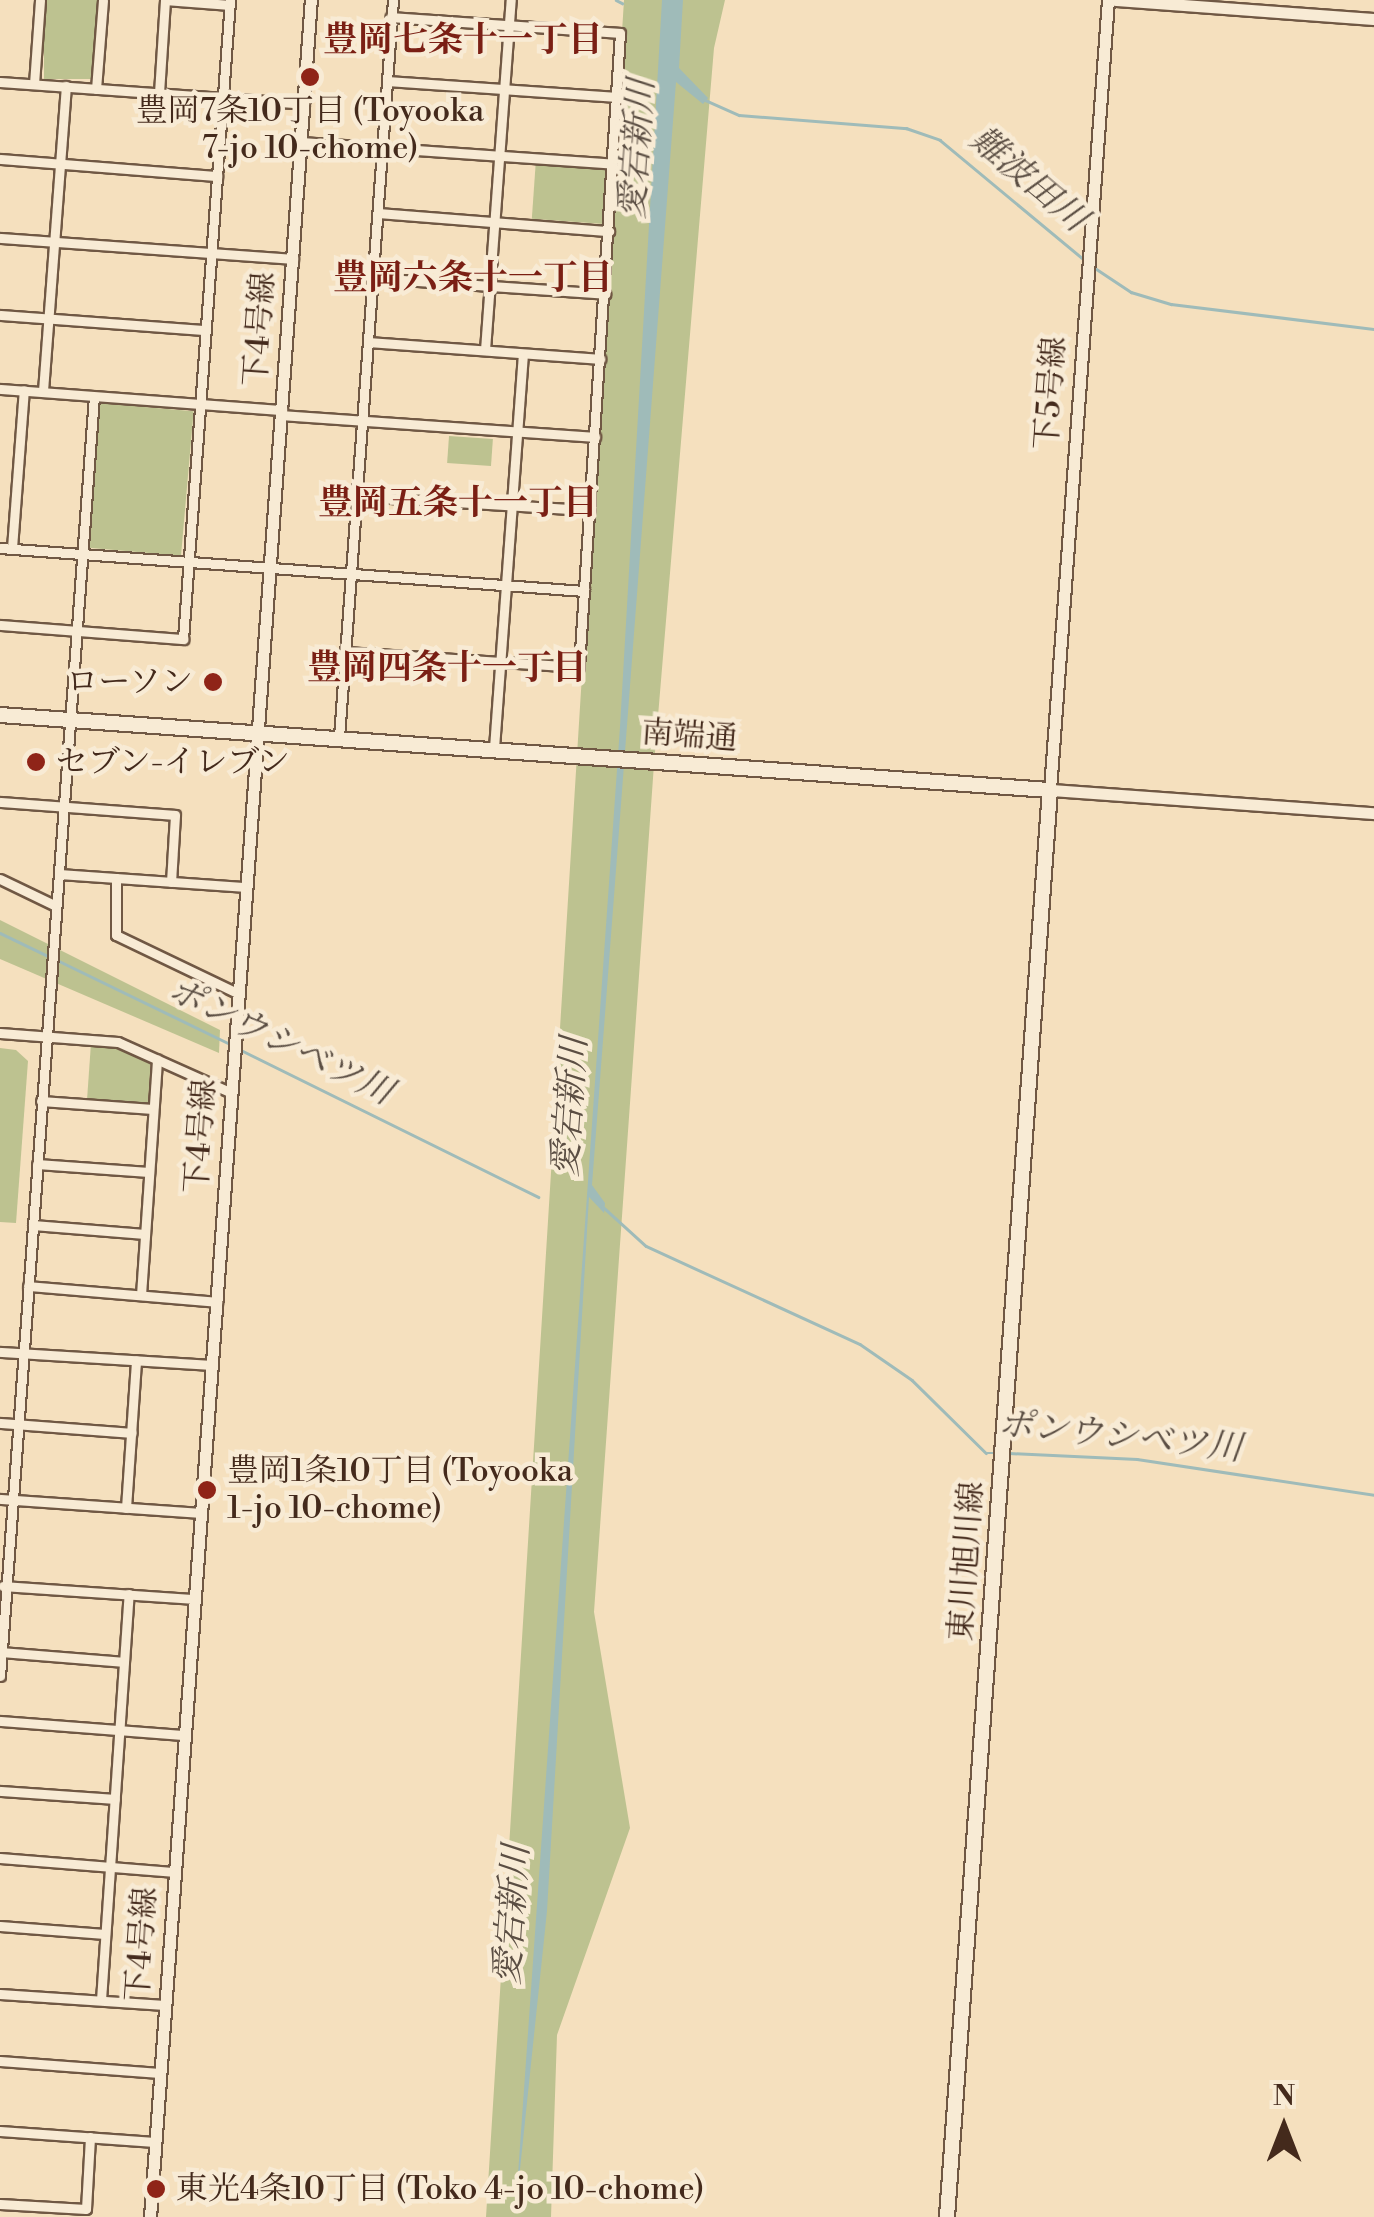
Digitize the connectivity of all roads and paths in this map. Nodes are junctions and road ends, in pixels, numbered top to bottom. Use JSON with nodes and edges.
{"nodes":[{"id":1,"x":40,"y":0,"type":"edge"},
{"id":2,"x":103,"y":0,"type":"edge"},
{"id":3,"x":166,"y":0,"type":"edge"},
{"id":4,"x":312,"y":0,"type":"edge"},
{"id":5,"x":392,"y":0,"type":"edge"},
{"id":6,"x":510,"y":0,"type":"edge"},
{"id":7,"x":1111,"y":0,"type":"edge"},
{"id":8,"x":229,"y":2,"type":"edge"},
{"id":9,"x":391,"y":17,"type":"junction"},
{"id":10,"x":1374,"y":19,"type":"edge"},
{"id":11,"x":509,"y":26,"type":"junction"},
{"id":12,"x":387,"y":81,"type":"junction"},
{"id":13,"x":0,"y":82,"type":"edge"},
{"id":14,"x":34,"y":84,"type":"junction"},
{"id":15,"x":66,"y":86,"type":"junction"},
{"id":16,"x":96,"y":88,"type":"junction"},
{"id":17,"x":504,"y":90,"type":"junction"},
{"id":18,"x":159,"y":93,"type":"junction"},
{"id":19,"x":618,"y":97,"type":"junction"},
{"id":20,"x":222,"y":98,"type":"junction"},
{"id":21,"x":304,"y":104,"type":"junction"},
{"id":22,"x":302,"y":142,"type":"junction"},
{"id":23,"x":382,"y":147,"type":"junction"},
{"id":24,"x":499,"y":156,"type":"junction"},
{"id":25,"x":0,"y":160,"type":"edge"},
{"id":26,"x":59,"y":164,"type":"junction"},
{"id":27,"x":613,"y":164,"type":"junction"},
{"id":28,"x":216,"y":176,"type":"junction"},
{"id":29,"x":378,"y":213,"type":"junction"},
{"id":30,"x":494,"y":222,"type":"junction"},
{"id":31,"x":609,"y":231,"type":"junction"},
{"id":32,"x":0,"y":238,"type":"edge"},
{"id":33,"x":53,"y":242,"type":"junction"},
{"id":34,"x":211,"y":253,"type":"junction"},
{"id":35,"x":292,"y":259,"type":"junction"},
{"id":36,"x":373,"y":278,"type":"junction"},
{"id":37,"x":490,"y":286,"type":"junction"},
{"id":38,"x":605,"y":294,"type":"junction"},
{"id":39,"x":0,"y":315,"type":"edge"},
{"id":40,"x":48,"y":318,"type":"junction"},
{"id":41,"x":205,"y":330,"type":"junction"},
{"id":42,"x":368,"y":342,"type":"junction"},
{"id":43,"x":485,"y":350,"type":"junction"},
{"id":44,"x":524,"y":354,"type":"junction"},
{"id":45,"x":600,"y":359,"type":"junction"},
{"id":46,"x":0,"y":388,"type":"edge"},
{"id":47,"x":24,"y":390,"type":"junction"},
{"id":48,"x":43,"y":392,"type":"junction"},
{"id":49,"x":94,"y":396,"type":"junction"},
{"id":50,"x":200,"y":403,"type":"junction"},
{"id":51,"x":281,"y":413,"type":"junction"},
{"id":52,"x":362,"y":420,"type":"junction"},
{"id":53,"x":517,"y":432,"type":"junction"},
{"id":54,"x":595,"y":437,"type":"junction"},
{"id":55,"x":358,"y":496,"type":"junction"},
{"id":56,"x":512,"y":507,"type":"junction"},
{"id":57,"x":590,"y":510,"type":"junction"},
{"id":58,"x":0,"y":548,"type":"edge"},
{"id":59,"x":12,"y":548,"type":"junction"},
{"id":60,"x":82,"y":554,"type":"junction"},
{"id":61,"x":189,"y":562,"type":"junction"},
{"id":62,"x":270,"y":568,"type":"junction"},
{"id":63,"x":351,"y":574,"type":"junction"},
{"id":64,"x":506,"y":586,"type":"junction"},
{"id":65,"x":584,"y":591,"type":"junction"},
{"id":66,"x":0,"y":625,"type":"edge"},
{"id":67,"x":76,"y":631,"type":"junction"},
{"id":68,"x":346,"y":652,"type":"junction"},
{"id":69,"x":500,"y":663,"type":"junction"},
{"id":70,"x":0,"y":716,"type":"edge"},
{"id":71,"x":70,"y":720,"type":"junction"},
{"id":72,"x":257,"y":733,"type":"junction"},
{"id":73,"x":339,"y":737,"type":"junction"},
{"id":74,"x":494,"y":748,"type":"junction"},
{"id":75,"x":1050,"y":790,"type":"junction"},
{"id":76,"x":0,"y":802,"type":"edge"},
{"id":77,"x":63,"y":807,"type":"junction"},
{"id":78,"x":1374,"y":814,"type":"edge"},
{"id":79,"x":59,"y":874,"type":"junction"},
{"id":80,"x":116,"y":878,"type":"junction"},
{"id":81,"x":0,"y":880,"type":"edge"},
{"id":82,"x":171,"y":882,"type":"junction"},
{"id":83,"x":247,"y":887,"type":"junction"},
{"id":84,"x":56,"y":906,"type":"junction"},
{"id":85,"x":238,"y":994,"type":"junction"},
{"id":86,"x":0,"y":1034,"type":"edge"},
{"id":87,"x":46,"y":1036,"type":"junction"},
{"id":88,"x":157,"y":1060,"type":"junction"},
{"id":89,"x":232,"y":1093,"type":"junction"},
{"id":90,"x":41,"y":1102,"type":"junction"},
{"id":91,"x":154,"y":1109,"type":"junction"},
{"id":92,"x":38,"y":1164,"type":"junction"},
{"id":93,"x":149,"y":1172,"type":"junction"},
{"id":94,"x":33,"y":1224,"type":"junction"},
{"id":95,"x":145,"y":1234,"type":"junction"},
{"id":96,"x":28,"y":1286,"type":"junction"},
{"id":97,"x":141,"y":1295,"type":"junction"},
{"id":98,"x":217,"y":1302,"type":"junction"},
{"id":99,"x":0,"y":1352,"type":"edge"},
{"id":100,"x":24,"y":1354,"type":"junction"},
{"id":101,"x":136,"y":1360,"type":"junction"},
{"id":102,"x":212,"y":1365,"type":"junction"},
{"id":103,"x":0,"y":1423,"type":"edge"},
{"id":104,"x":16,"y":1424,"type":"junction"},
{"id":105,"x":132,"y":1433,"type":"junction"},
{"id":106,"x":0,"y":1499,"type":"edge"},
{"id":107,"x":14,"y":1500,"type":"junction"},
{"id":108,"x":126,"y":1508,"type":"junction"},
{"id":109,"x":202,"y":1513,"type":"junction"},
{"id":110,"x":2,"y":1586,"type":"edge"},
{"id":111,"x":129,"y":1594,"type":"junction"},
{"id":112,"x":195,"y":1599,"type":"junction"},
{"id":113,"x":2,"y":1652,"type":"edge"},
{"id":114,"x":124,"y":1662,"type":"junction"},
{"id":115,"x":0,"y":1676,"type":"edge"},
{"id":116,"x":0,"y":1721,"type":"edge"},
{"id":117,"x":120,"y":1731,"type":"junction"},
{"id":118,"x":184,"y":1734,"type":"junction"},
{"id":119,"x":0,"y":1791,"type":"edge"},
{"id":120,"x":115,"y":1799,"type":"junction"},
{"id":121,"x":0,"y":1858,"type":"edge"},
{"id":122,"x":110,"y":1867,"type":"junction"},
{"id":123,"x":175,"y":1872,"type":"junction"},
{"id":124,"x":0,"y":1926,"type":"edge"},
{"id":125,"x":104,"y":1934,"type":"junction"},
{"id":126,"x":0,"y":1994,"type":"edge"},
{"id":127,"x":101,"y":2000,"type":"junction"},
{"id":128,"x":166,"y":2006,"type":"junction"},
{"id":129,"x":0,"y":2061,"type":"edge"},
{"id":130,"x":160,"y":2073,"type":"junction"},
{"id":131,"x":0,"y":2131,"type":"edge"},
{"id":132,"x":90,"y":2137,"type":"junction"},
{"id":133,"x":155,"y":2142,"type":"junction"},
{"id":134,"x":0,"y":2204,"type":"edge"},
{"id":135,"x":150,"y":2217,"type":"edge"},
{"id":136,"x":947,"y":2217,"type":"edge"}],
"edges":[{"from":1,"to":14,"type":"street"},
{"from":2,"to":16,"type":"street"},
{"from":3,"to":8,"type":"street"},
{"from":3,"to":18,"type":"street"},
{"from":4,"to":21,"type":"street","name":"下4号線"},
{"from":5,"to":9,"type":"street"},
{"from":6,"to":11,"type":"street"},
{"from":7,"to":10,"type":"street"},
{"from":7,"to":75,"type":"street","name":"下5号線"},
{"from":8,"to":20,"type":"street"},
{"from":9,"to":11,"type":"street"},
{"from":9,"to":12,"type":"street"},
{"from":11,"to":17,"type":"street"},
{"from":11,"to":19,"type":"street"},
{"from":12,"to":17,"type":"street"},
{"from":12,"to":23,"type":"street"},
{"from":13,"to":14,"type":"street"},
{"from":14,"to":15,"type":"street"},
{"from":15,"to":16,"type":"street"},
{"from":15,"to":26,"type":"street"},
{"from":16,"to":18,"type":"street"},
{"from":17,"to":19,"type":"street"},
{"from":17,"to":24,"type":"street"},
{"from":18,"to":20,"type":"street"},
{"from":19,"to":27,"type":"street"},
{"from":20,"to":21,"type":"street"},
{"from":20,"to":28,"type":"street"},
{"from":21,"to":22,"type":"street","name":"下4号線"},
{"from":22,"to":23,"type":"street"},
{"from":22,"to":35,"type":"street","name":"下4号線"},
{"from":23,"to":24,"type":"street"},
{"from":23,"to":29,"type":"street"},
{"from":24,"to":27,"type":"street"},
{"from":24,"to":30,"type":"street"},
{"from":25,"to":26,"type":"street"},
{"from":26,"to":28,"type":"street"},
{"from":26,"to":33,"type":"street"},
{"from":27,"to":31,"type":"street"},
{"from":28,"to":34,"type":"street"},
{"from":29,"to":30,"type":"street"},
{"from":29,"to":36,"type":"street"},
{"from":30,"to":31,"type":"street"},
{"from":30,"to":37,"type":"street"},
{"from":31,"to":38,"type":"street"},
{"from":32,"to":33,"type":"street"},
{"from":33,"to":34,"type":"street"},
{"from":33,"to":40,"type":"street"},
{"from":34,"to":35,"type":"street"},
{"from":34,"to":41,"type":"street"},
{"from":35,"to":51,"type":"street","name":"下4号線"},
{"from":36,"to":37,"type":"street"},
{"from":36,"to":42,"type":"street"},
{"from":37,"to":38,"type":"street"},
{"from":37,"to":43,"type":"street"},
{"from":38,"to":45,"type":"street"},
{"from":39,"to":40,"type":"street"},
{"from":40,"to":41,"type":"street"},
{"from":40,"to":48,"type":"street"},
{"from":41,"to":50,"type":"street"},
{"from":42,"to":43,"type":"street"},
{"from":42,"to":52,"type":"street"},
{"from":43,"to":44,"type":"street"},
{"from":44,"to":45,"type":"street"},
{"from":44,"to":53,"type":"street"},
{"from":45,"to":54,"type":"street"},
{"from":46,"to":47,"type":"street"},
{"from":47,"to":48,"type":"street"},
{"from":47,"to":59,"type":"street"},
{"from":48,"to":49,"type":"street"},
{"from":49,"to":50,"type":"street"},
{"from":49,"to":60,"type":"street"},
{"from":50,"to":51,"type":"street"},
{"from":50,"to":61,"type":"street"},
{"from":51,"to":52,"type":"street"},
{"from":51,"to":62,"type":"street","name":"下4号線"},
{"from":52,"to":53,"type":"street"},
{"from":52,"to":55,"type":"street"},
{"from":53,"to":54,"type":"street"},
{"from":53,"to":56,"type":"street"},
{"from":54,"to":57,"type":"street"},
{"from":55,"to":56,"type":"street"},
{"from":55,"to":63,"type":"street"},
{"from":56,"to":57,"type":"street"},
{"from":56,"to":64,"type":"street"},
{"from":57,"to":65,"type":"street"},
{"from":58,"to":59,"type":"street"},
{"from":59,"to":60,"type":"street"},
{"from":60,"to":61,"type":"street"},
{"from":60,"to":67,"type":"street"},
{"from":61,"to":62,"type":"street"},
{"from":61,"to":67,"type":"street"},
{"from":62,"to":63,"type":"street"},
{"from":62,"to":72,"type":"street","name":"下4号線"},
{"from":63,"to":64,"type":"street"},
{"from":63,"to":68,"type":"street"},
{"from":64,"to":65,"type":"street"},
{"from":64,"to":69,"type":"street"},
{"from":65,"to":69,"type":"street"},
{"from":66,"to":67,"type":"street"},
{"from":67,"to":71,"type":"street"},
{"from":68,"to":69,"type":"street"},
{"from":68,"to":73,"type":"street"},
{"from":69,"to":74,"type":"street"},
{"from":70,"to":71,"type":"main road","name":"南端通"},
{"from":71,"to":72,"type":"main road","name":"南端通"},
{"from":71,"to":77,"type":"street"},
{"from":72,"to":73,"type":"main road","name":"南端通"},
{"from":72,"to":83,"type":"street","name":"下4号線"},
{"from":73,"to":74,"type":"main road","name":"南端通"},
{"from":74,"to":75,"type":"main road","name":"南端通"},
{"from":75,"to":78,"type":"street","name":"南端通"},
{"from":75,"to":136,"type":"main road","name":"東川旭川線"},
{"from":76,"to":77,"type":"street"},
{"from":77,"to":79,"type":"street"},
{"from":77,"to":82,"type":"street"},
{"from":79,"to":80,"type":"street"},
{"from":79,"to":84,"type":"street"},
{"from":80,"to":82,"type":"street"},
{"from":80,"to":85,"type":"street"},
{"from":81,"to":84,"type":"street"},
{"from":82,"to":83,"type":"street"},
{"from":83,"to":85,"type":"street","name":"下4号線"},
{"from":84,"to":87,"type":"street"},
{"from":85,"to":89,"type":"street","name":"下4号線"},
{"from":86,"to":87,"type":"street"},
{"from":87,"to":88,"type":"street"},
{"from":87,"to":90,"type":"street"},
{"from":88,"to":89,"type":"street"},
{"from":88,"to":91,"type":"street"},
{"from":89,"to":98,"type":"street","name":"下4号線"},
{"from":90,"to":91,"type":"street"},
{"from":90,"to":92,"type":"street"},
{"from":91,"to":93,"type":"street"},
{"from":92,"to":93,"type":"street"},
{"from":92,"to":94,"type":"street"},
{"from":93,"to":95,"type":"street"},
{"from":94,"to":95,"type":"street"},
{"from":94,"to":96,"type":"street"},
{"from":95,"to":97,"type":"street"},
{"from":96,"to":97,"type":"street"},
{"from":96,"to":100,"type":"street"},
{"from":97,"to":98,"type":"street"},
{"from":98,"to":102,"type":"street","name":"下4号線"},
{"from":99,"to":100,"type":"street"},
{"from":100,"to":101,"type":"street"},
{"from":100,"to":104,"type":"street"},
{"from":101,"to":102,"type":"street"},
{"from":101,"to":105,"type":"street"},
{"from":102,"to":109,"type":"street","name":"下4号線"},
{"from":103,"to":104,"type":"street"},
{"from":104,"to":105,"type":"street"},
{"from":104,"to":107,"type":"street"},
{"from":105,"to":108,"type":"street"},
{"from":106,"to":107,"type":"street"},
{"from":107,"to":108,"type":"street"},
{"from":107,"to":110,"type":"street"},
{"from":108,"to":109,"type":"street"},
{"from":109,"to":112,"type":"street","name":"下4号線"},
{"from":110,"to":111,"type":"street"},
{"from":110,"to":113,"type":"street"},
{"from":111,"to":112,"type":"street"},
{"from":111,"to":114,"type":"street"},
{"from":112,"to":118,"type":"street","name":"下4号線"},
{"from":113,"to":114,"type":"street"},
{"from":113,"to":115,"type":"street"},
{"from":114,"to":117,"type":"street"},
{"from":116,"to":117,"type":"street"},
{"from":117,"to":118,"type":"street"},
{"from":117,"to":120,"type":"street"},
{"from":118,"to":123,"type":"street","name":"下4号線"},
{"from":119,"to":120,"type":"street"},
{"from":120,"to":122,"type":"street"},
{"from":121,"to":122,"type":"street"},
{"from":122,"to":123,"type":"street"},
{"from":122,"to":125,"type":"street"},
{"from":123,"to":128,"type":"street","name":"下4号線"},
{"from":124,"to":125,"type":"street"},
{"from":125,"to":127,"type":"street"},
{"from":126,"to":127,"type":"street"},
{"from":127,"to":128,"type":"street"},
{"from":128,"to":130,"type":"street","name":"下4号線"},
{"from":129,"to":130,"type":"street"},
{"from":130,"to":133,"type":"street","name":"下4号線"},
{"from":131,"to":132,"type":"street"},
{"from":132,"to":133,"type":"street"},
{"from":132,"to":134,"type":"street"},
{"from":133,"to":135,"type":"street","name":"下4号線"}]}
